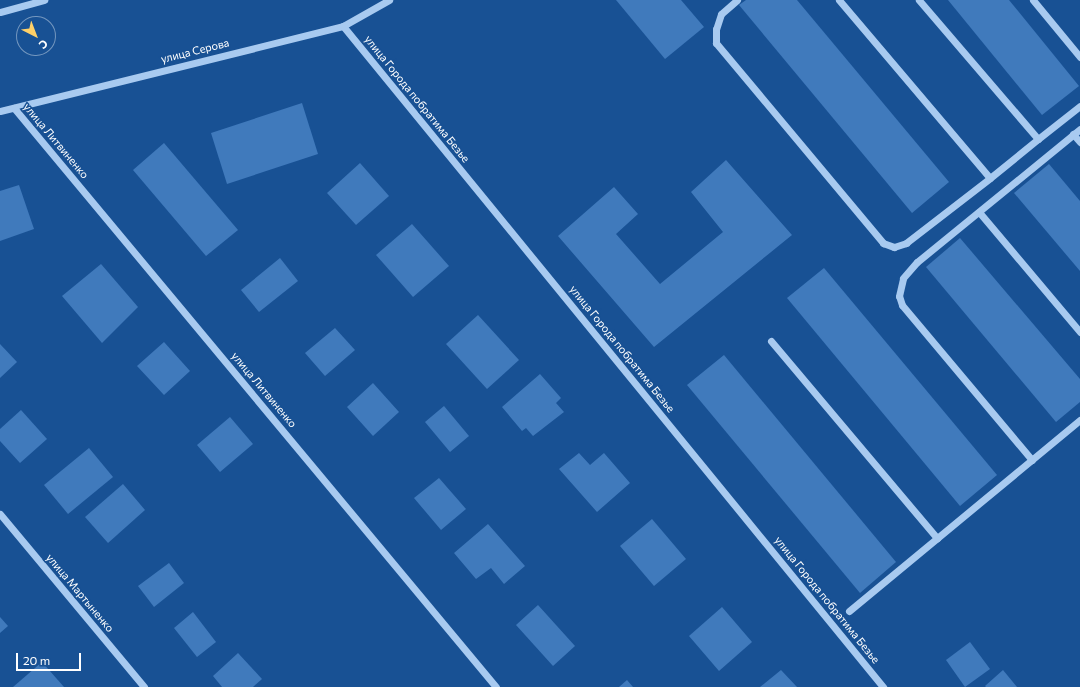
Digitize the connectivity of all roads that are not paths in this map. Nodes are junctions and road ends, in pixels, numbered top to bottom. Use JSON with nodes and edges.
{"nodes":[{"id":1,"x":44,"y":0,"type":"edge"},
{"id":2,"x":389,"y":0,"type":"edge"},
{"id":3,"x":737,"y":0,"type":"edge"},
{"id":4,"x":839,"y":0,"type":"edge"},
{"id":5,"x":919,"y":0,"type":"edge"},
{"id":6,"x":1033,"y":0,"type":"edge"},
{"id":7,"x":0,"y":12,"type":"edge"},
{"id":8,"x":343,"y":26,"type":"junction"},
{"id":9,"x":1080,"y":58,"type":"edge"},
{"id":10,"x":1080,"y":106,"type":"edge"},
{"id":11,"x":14,"y":108,"type":"junction"},
{"id":12,"x":0,"y":111,"type":"edge"},
{"id":13,"x":1080,"y":129,"type":"edge"},
{"id":14,"x":1073,"y":134,"type":"junction"},
{"id":15,"x":1038,"y":139,"type":"junction"},
{"id":16,"x":1080,"y":142,"type":"edge"},
{"id":17,"x":990,"y":178,"type":"junction"},
{"id":18,"x":979,"y":212,"type":"junction"},
{"id":19,"x":1080,"y":332,"type":"edge"},
{"id":20,"x":771,"y":341,"type":"dead end"},
{"id":21,"x":1080,"y":420,"type":"edge"},
{"id":22,"x":1032,"y":460,"type":"junction"},
{"id":23,"x":0,"y":514,"type":"edge"},
{"id":24,"x":936,"y":538,"type":"junction"},
{"id":25,"x":849,"y":611,"type":"dead end"},
{"id":26,"x":144,"y":687,"type":"edge"},
{"id":27,"x":496,"y":687,"type":"edge"},
{"id":28,"x":883,"y":687,"type":"edge"}],
"edges":[{"from":1,"to":7,"type":"street"},
{"from":2,"to":8,"type":"street","name":"улица Серова"},
{"from":3,"to":17,"type":"street"},
{"from":4,"to":17,"type":"street"},
{"from":5,"to":15,"type":"street"},
{"from":6,"to":9,"type":"street"},
{"from":8,"to":11,"type":"street","name":"улица Серова"},
{"from":8,"to":28,"type":"street","name":"улица Города побратима Безье"},
{"from":10,"to":15,"type":"street"},
{"from":11,"to":12,"type":"street","name":"улица Серова"},
{"from":11,"to":27,"type":"street","name":"улица Литвиненко"},
{"from":13,"to":14,"type":"street"},
{"from":14,"to":16,"type":"street"},
{"from":14,"to":18,"type":"street"},
{"from":15,"to":17,"type":"street"},
{"from":18,"to":19,"type":"street"},
{"from":18,"to":22,"type":"street"},
{"from":20,"to":24,"type":"street"},
{"from":21,"to":22,"type":"street"},
{"from":22,"to":24,"type":"street"},
{"from":23,"to":26,"type":"street","name":"улица Мартыненко"},
{"from":24,"to":25,"type":"street"}]}
